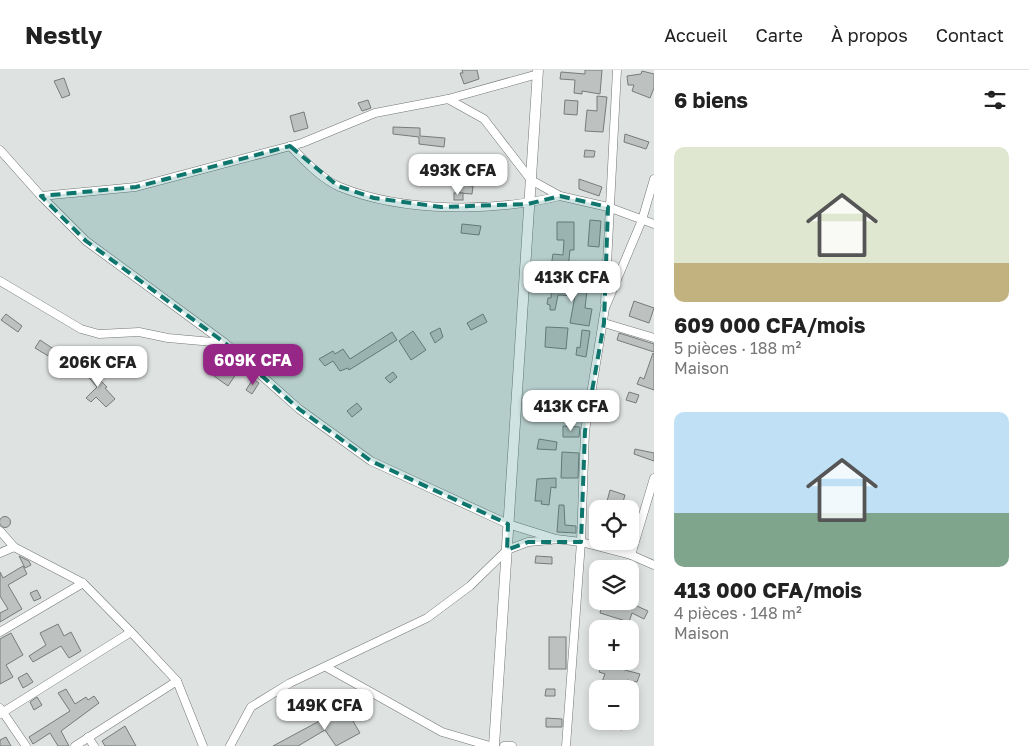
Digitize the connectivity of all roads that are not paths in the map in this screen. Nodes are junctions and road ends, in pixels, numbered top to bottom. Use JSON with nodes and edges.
{"nodes":[{"id":1,"x":617,"y":70,"type":"edge"},
{"id":2,"x":538,"y":72,"type":"edge"},
{"id":3,"x":448,"y":99,"type":"junction"},
{"id":4,"x":290,"y":146,"type":"junction"},
{"id":5,"x":0,"y":150,"type":"edge"},
{"id":6,"x":654,"y":179,"type":"edge"},
{"id":7,"x":531,"y":180,"type":"junction"},
{"id":8,"x":41,"y":196,"type":"junction"},
{"id":9,"x":560,"y":196,"type":"junction"},
{"id":10,"x":528,"y":204,"type":"junction"},
{"id":11,"x":608,"y":207,"type":"junction"},
{"id":12,"x":642,"y":220,"type":"junction"},
{"id":13,"x":654,"y":224,"type":"edge"},
{"id":14,"x":0,"y":282,"type":"edge"},
{"id":15,"x":605,"y":308,"type":"junction"},
{"id":16,"x":604,"y":323,"type":"junction"},
{"id":17,"x":654,"y":338,"type":"edge"},
{"id":18,"x":225,"y":343,"type":"junction"},
{"id":19,"x":654,"y":478,"type":"edge"},
{"id":20,"x":508,"y":524,"type":"junction"},
{"id":21,"x":0,"y":531,"type":"edge"},
{"id":22,"x":556,"y":539,"type":"junction"},
{"id":23,"x":581,"y":542,"type":"junction"},
{"id":24,"x":14,"y":546,"type":"junction"},
{"id":25,"x":507,"y":550,"type":"junction"},
{"id":26,"x":0,"y":553,"type":"edge"},
{"id":27,"x":632,"y":555,"type":"junction"},
{"id":28,"x":654,"y":565,"type":"edge"},
{"id":29,"x":83,"y":583,"type":"junction"},
{"id":30,"x":0,"y":632,"type":"edge"},
{"id":31,"x":131,"y":632,"type":"junction"},
{"id":32,"x":326,"y":667,"type":"junction"},
{"id":33,"x":178,"y":681,"type":"junction"},
{"id":34,"x":1,"y":711,"type":"edge"},
{"id":35,"x":88,"y":737,"type":"junction"},
{"id":36,"x":26,"y":746,"type":"edge"},
{"id":37,"x":74,"y":746,"type":"edge"},
{"id":38,"x":94,"y":746,"type":"edge"},
{"id":39,"x":203,"y":746,"type":"edge"},
{"id":40,"x":230,"y":746,"type":"edge"},
{"id":41,"x":490,"y":746,"type":"edge"},
{"id":42,"x":494,"y":746,"type":"edge"},
{"id":43,"x":504,"y":746,"type":"edge"},
{"id":44,"x":512,"y":746,"type":"edge"},
{"id":45,"x":566,"y":746,"type":"edge"}],
"edges":[{"from":1,"to":11,"type":"street"},
{"from":2,"to":3,"type":"street"},
{"from":2,"to":7,"type":"street"},
{"from":3,"to":4,"type":"street"},
{"from":3,"to":7,"type":"street"},
{"from":4,"to":8,"type":"street"},
{"from":4,"to":10,"type":"street"},
{"from":5,"to":8,"type":"street"},
{"from":6,"to":12,"type":"street"},
{"from":7,"to":9,"type":"street"},
{"from":7,"to":10,"type":"street"},
{"from":8,"to":18,"type":"street"},
{"from":9,"to":10,"type":"street"},
{"from":9,"to":11,"type":"street"},
{"from":10,"to":20,"type":"street"},
{"from":11,"to":12,"type":"street"},
{"from":11,"to":15,"type":"street"},
{"from":12,"to":13,"type":"street"},
{"from":12,"to":15,"type":"street"},
{"from":14,"to":18,"type":"street"},
{"from":15,"to":16,"type":"street"},
{"from":16,"to":17,"type":"street"},
{"from":16,"to":23,"type":"street"},
{"from":18,"to":20,"type":"street"},
{"from":19,"to":27,"type":"street"},
{"from":20,"to":22,"type":"street"},
{"from":20,"to":25,"type":"street"},
{"from":21,"to":24,"type":"street"},
{"from":22,"to":23,"type":"street"},
{"from":22,"to":25,"type":"street"},
{"from":23,"to":27,"type":"street"},
{"from":23,"to":45,"type":"street"},
{"from":24,"to":26,"type":"street"},
{"from":24,"to":29,"type":"street"},
{"from":25,"to":32,"type":"street"},
{"from":25,"to":42,"type":"street"},
{"from":27,"to":28,"type":"street"},
{"from":29,"to":30,"type":"street"},
{"from":29,"to":31,"type":"street"},
{"from":31,"to":33,"type":"street"},
{"from":31,"to":34,"type":"street"},
{"from":32,"to":40,"type":"street"},
{"from":32,"to":41,"type":"street"},
{"from":33,"to":35,"type":"street"},
{"from":33,"to":39,"type":"street"},
{"from":34,"to":36,"type":"street"},
{"from":35,"to":37,"type":"street"},
{"from":35,"to":38,"type":"street"},
{"from":43,"to":44,"type":"street"}]}
